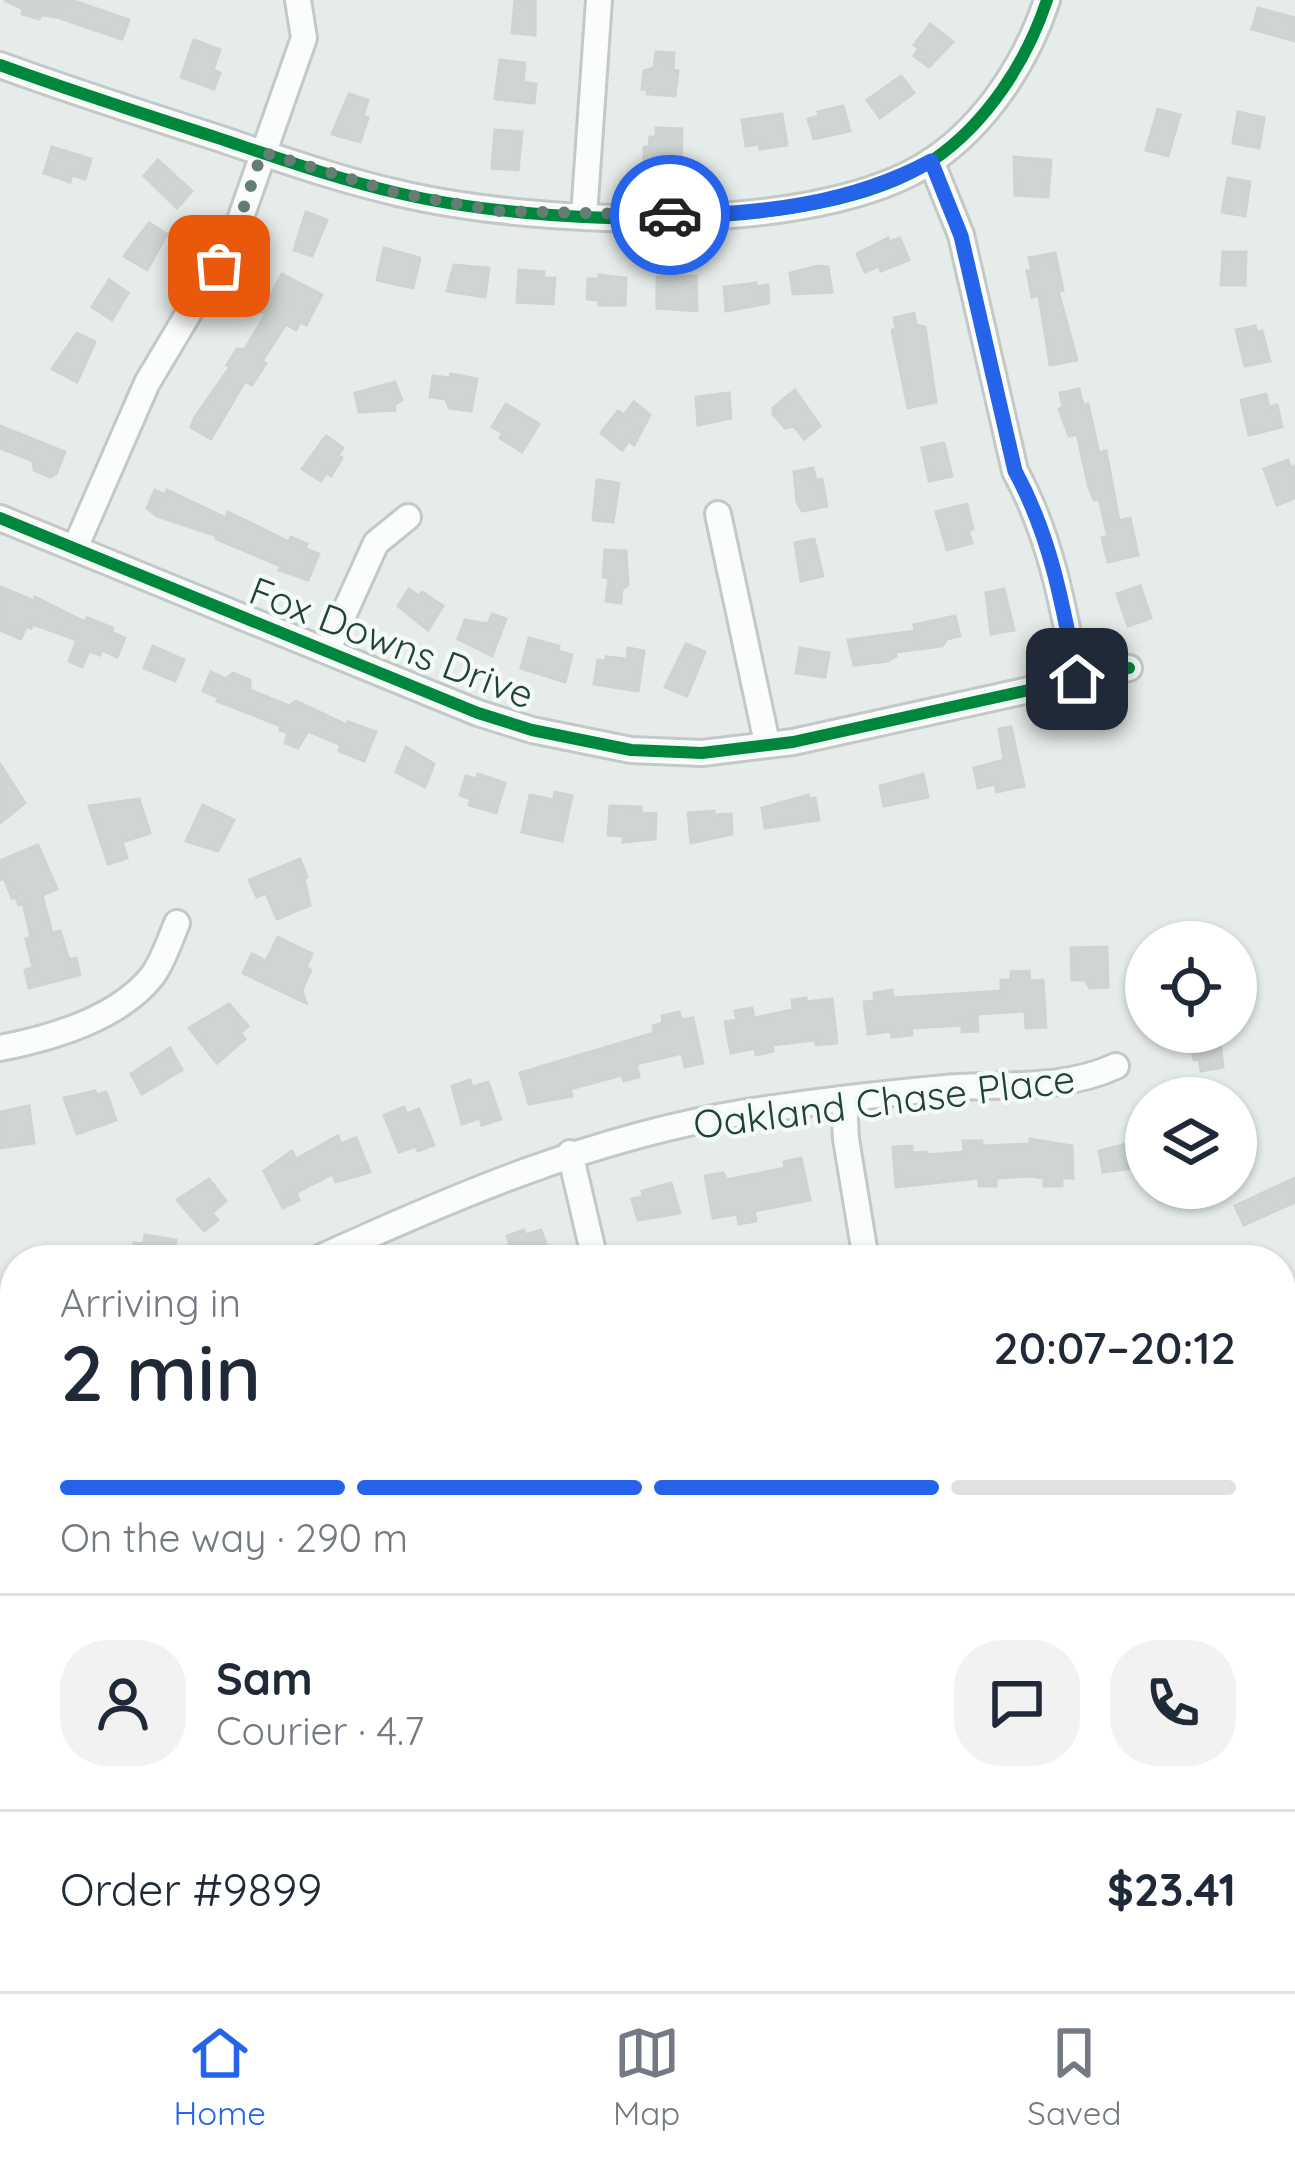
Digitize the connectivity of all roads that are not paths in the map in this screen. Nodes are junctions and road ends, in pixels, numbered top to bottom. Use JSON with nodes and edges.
{"nodes":[{"id":1,"x":298,"y":0,"type":"edge"},
{"id":2,"x":598,"y":0,"type":"edge"},
{"id":3,"x":1047,"y":0,"type":"edge"},
{"id":4,"x":0,"y":65,"type":"edge"},
{"id":5,"x":262,"y":152,"type":"junction"},
{"id":6,"x":931,"y":161,"type":"junction"},
{"id":7,"x":584,"y":216,"type":"junction"},
{"id":8,"x":718,"y":514,"type":"dead end"},
{"id":9,"x":408,"y":517,"type":"dead end"},
{"id":10,"x":0,"y":518,"type":"edge"},
{"id":11,"x":75,"y":548,"type":"junction"},
{"id":12,"x":327,"y":651,"type":"junction"},
{"id":13,"x":1129,"y":668,"type":"dead end"},
{"id":14,"x":1077,"y":679,"type":"junction"},
{"id":15,"x":767,"y":743,"type":"junction"},
{"id":16,"x":177,"y":922,"type":"dead end"},
{"id":17,"x":0,"y":1048,"type":"edge"},
{"id":18,"x":1115,"y":1066,"type":"dead end"},
{"id":19,"x":844,"y":1100,"type":"junction"},
{"id":20,"x":570,"y":1154,"type":"junction"},
{"id":21,"x":348,"y":1245,"type":"edge"},
{"id":22,"x":591,"y":1245,"type":"edge"},
{"id":23,"x":864,"y":1245,"type":"edge"}],
"edges":[{"from":1,"to":5,"type":"street"},
{"from":2,"to":7,"type":"street"},
{"from":3,"to":6,"type":"street"},
{"from":4,"to":5,"type":"street"},
{"from":5,"to":7,"type":"street"},
{"from":5,"to":11,"type":"street"},
{"from":6,"to":7,"type":"street"},
{"from":6,"to":14,"type":"street"},
{"from":8,"to":15,"type":"street"},
{"from":9,"to":12,"type":"street"},
{"from":10,"to":11,"type":"street","name":"Fox Downs Drive"},
{"from":11,"to":12,"type":"street","name":"Fox Downs Drive"},
{"from":12,"to":15,"type":"street","name":"Fox Downs Drive"},
{"from":13,"to":14,"type":"street","name":"Fox Downs Drive"},
{"from":14,"to":15,"type":"street","name":"Fox Downs Drive"},
{"from":16,"to":17,"type":"street"},
{"from":18,"to":19,"type":"street","name":"Oakland Chase Place"},
{"from":19,"to":20,"type":"street","name":"Oakland Chase Place"},
{"from":19,"to":23,"type":"street"},
{"from":20,"to":21,"type":"street","name":"Oakland Chase Place"},
{"from":20,"to":22,"type":"street"}]}
